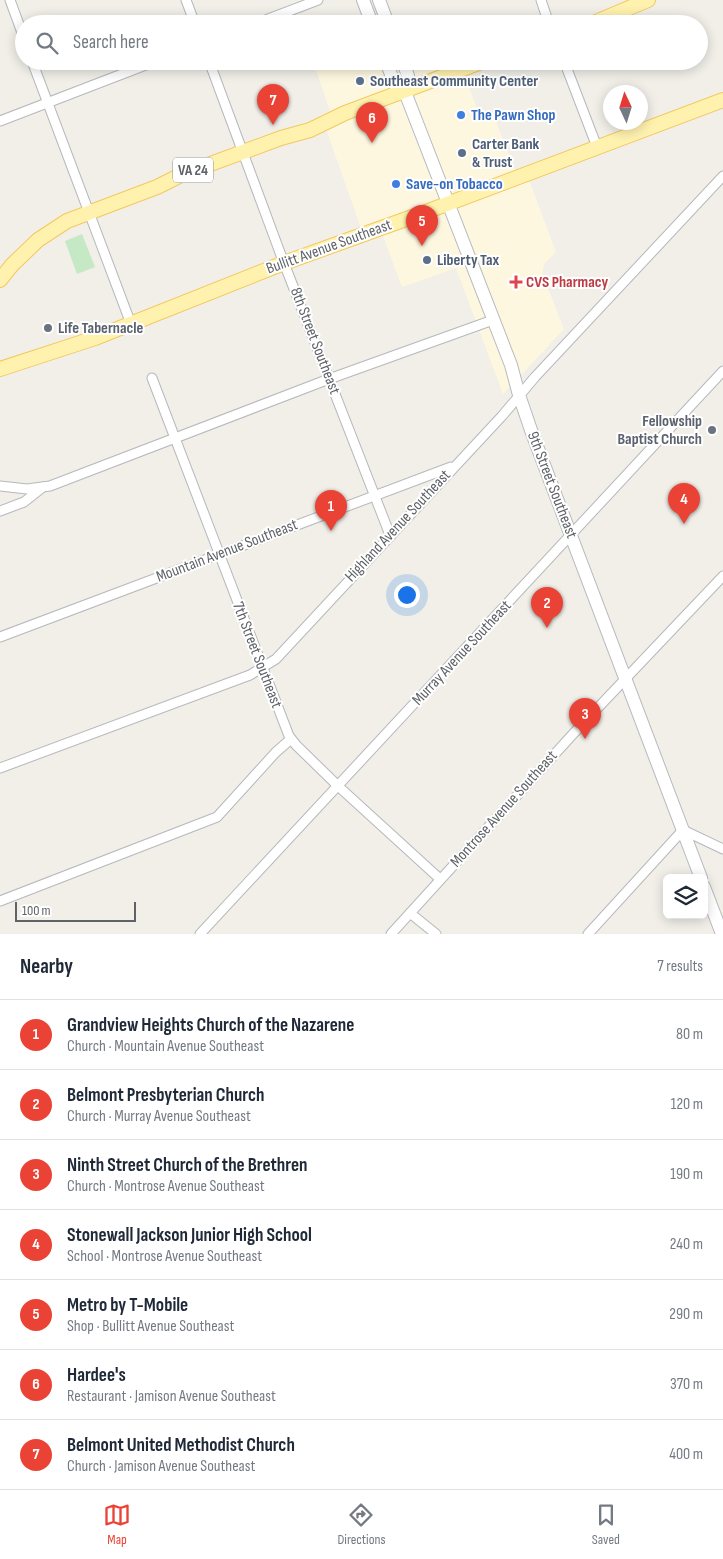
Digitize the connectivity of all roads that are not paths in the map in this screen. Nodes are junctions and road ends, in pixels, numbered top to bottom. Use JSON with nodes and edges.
{"nodes":[{"id":1,"x":10,"y":0,"type":"edge"},
{"id":2,"x":186,"y":0,"type":"edge"},
{"id":3,"x":318,"y":0,"type":"edge"},
{"id":4,"x":363,"y":0,"type":"edge"},
{"id":5,"x":380,"y":0,"type":"edge"},
{"id":6,"x":541,"y":0,"type":"edge"},
{"id":7,"x":648,"y":0,"type":"edge"},
{"id":8,"x":16,"y":15,"type":"edge"},
{"id":9,"x":192,"y":15,"type":"edge"},
{"id":10,"x":279,"y":15,"type":"edge"},
{"id":11,"x":369,"y":15,"type":"edge"},
{"id":12,"x":385,"y":15,"type":"edge"},
{"id":13,"x":546,"y":15,"type":"edge"},
{"id":14,"x":612,"y":15,"type":"edge"},
{"id":15,"x":35,"y":70,"type":"edge"},
{"id":16,"x":133,"y":70,"type":"edge"},
{"id":17,"x":212,"y":70,"type":"edge"},
{"id":18,"x":389,"y":70,"type":"edge"},
{"id":19,"x":406,"y":70,"type":"edge"},
{"id":20,"x":461,"y":70,"type":"edge"},
{"id":21,"x":567,"y":70,"type":"edge"},
{"id":22,"x":405,"y":92,"type":"junction"},
{"id":23,"x":723,"y":100,"type":"edge"},
{"id":24,"x":48,"y":103,"type":"junction"},
{"id":25,"x":0,"y":121,"type":"edge"},
{"id":26,"x":597,"y":146,"type":"junction"},
{"id":27,"x":243,"y":152,"type":"junction"},
{"id":28,"x":723,"y":176,"type":"edge"},
{"id":29,"x":448,"y":203,"type":"junction"},
{"id":30,"x":90,"y":213,"type":"junction"},
{"id":31,"x":284,"y":263,"type":"junction"},
{"id":32,"x":0,"y":280,"type":"edge"},
{"id":33,"x":493,"y":320,"type":"junction"},
{"id":34,"x":131,"y":324,"type":"junction"},
{"id":35,"x":49,"y":354,"type":"junction"},
{"id":36,"x":0,"y":369,"type":"edge"},
{"id":37,"x":723,"y":371,"type":"edge"},
{"id":38,"x":0,"y":376,"type":"edge"},
{"id":39,"x":152,"y":378,"type":"dead end"},
{"id":40,"x":329,"y":379,"type":"junction"},
{"id":41,"x":519,"y":395,"type":"junction"},
{"id":42,"x":174,"y":440,"type":"junction"},
{"id":43,"x":454,"y":466,"type":"junction"},
{"id":44,"x":0,"y":486,"type":"edge"},
{"id":45,"x":43,"y":487,"type":"junction"},
{"id":46,"x":374,"y":496,"type":"junction"},
{"id":47,"x":0,"y":511,"type":"edge"},
{"id":48,"x":390,"y":535,"type":"junction"},
{"id":49,"x":571,"y":535,"type":"junction"},
{"id":50,"x":218,"y":555,"type":"junction"},
{"id":51,"x":723,"y":576,"type":"edge"},
{"id":52,"x":0,"y":637,"type":"edge"},
{"id":53,"x":263,"y":669,"type":"junction"},
{"id":54,"x":626,"y":678,"type":"junction"},
{"id":55,"x":291,"y":739,"type":"junction"},
{"id":56,"x":0,"y":768,"type":"edge"},
{"id":57,"x":338,"y":786,"type":"junction"},
{"id":58,"x":683,"y":830,"type":"junction"},
{"id":59,"x":723,"y":849,"type":"edge"},
{"id":60,"x":700,"y":874,"type":"edge"},
{"id":61,"x":440,"y":879,"type":"junction"},
{"id":62,"x":708,"y":897,"type":"edge"},
{"id":63,"x":0,"y":901,"type":"edge"},
{"id":64,"x":410,"y":913,"type":"junction"},
{"id":65,"x":200,"y":934,"type":"edge"},
{"id":66,"x":391,"y":934,"type":"edge"},
{"id":67,"x":436,"y":934,"type":"edge"},
{"id":68,"x":588,"y":934,"type":"edge"},
{"id":69,"x":722,"y":934,"type":"edge"}],
"edges":[{"from":1,"to":8,"type":"street"},
{"from":2,"to":9,"type":"street"},
{"from":3,"to":10,"type":"street"},
{"from":4,"to":11,"type":"street"},
{"from":5,"to":12,"type":"street"},
{"from":6,"to":13,"type":"street"},
{"from":7,"to":14,"type":"main road"},
{"from":15,"to":24,"type":"street"},
{"from":16,"to":24,"type":"street"},
{"from":17,"to":27,"type":"street","name":"8th Street Southeast"},
{"from":18,"to":22,"type":"street","name":"9th Street Southeast"},
{"from":19,"to":22,"type":"street","name":"9th Street Southeast"},
{"from":20,"to":22,"type":"main road","number":"VA 24"},
{"from":21,"to":26,"type":"street"},
{"from":22,"to":27,"type":"main road","number":"VA 24"},
{"from":22,"to":29,"type":"street","name":"9th Street Southeast"},
{"from":23,"to":26,"type":"main road","name":"Bullitt Avenue Southeast"},
{"from":24,"to":25,"type":"street"},
{"from":24,"to":30,"type":"street"},
{"from":26,"to":29,"type":"main road","name":"Bullitt Avenue Southeast"},
{"from":27,"to":30,"type":"main road","number":"VA 24"},
{"from":27,"to":31,"type":"street","name":"8th Street Southeast"},
{"from":28,"to":41,"type":"street","name":"Highland Avenue Southeast"},
{"from":29,"to":31,"type":"main road","name":"Bullitt Avenue Southeast"},
{"from":29,"to":33,"type":"street","name":"9th Street Southeast"},
{"from":30,"to":32,"type":"main road","number":"VA 24"},
{"from":30,"to":34,"type":"street"},
{"from":31,"to":34,"type":"main road","name":"Bullitt Avenue Southeast"},
{"from":31,"to":40,"type":"street","name":"8th Street Southeast"},
{"from":33,"to":40,"type":"street"},
{"from":33,"to":41,"type":"street","name":"9th Street Southeast"},
{"from":34,"to":35,"type":"main road","name":"Bullitt Avenue Southeast"},
{"from":35,"to":36,"type":"main road","name":"Bullitt Avenue Southeast"},
{"from":35,"to":38,"type":"main road","name":"Bullitt Avenue Southeast"},
{"from":37,"to":49,"type":"street","name":"Murray Avenue Southeast"},
{"from":39,"to":42,"type":"street","name":"7th Street Southeast"},
{"from":40,"to":42,"type":"street"},
{"from":40,"to":46,"type":"street","name":"8th Street Southeast"},
{"from":41,"to":43,"type":"street","name":"Highland Avenue Southeast"},
{"from":41,"to":49,"type":"street","name":"9th Street Southeast"},
{"from":42,"to":45,"type":"street"},
{"from":42,"to":50,"type":"street","name":"7th Street Southeast"},
{"from":43,"to":46,"type":"street","name":"Mountain Avenue Southeast"},
{"from":43,"to":48,"type":"street","name":"Highland Avenue Southeast"},
{"from":44,"to":45,"type":"street"},
{"from":45,"to":47,"type":"street"},
{"from":46,"to":48,"type":"street","name":"8th Street Southeast"},
{"from":46,"to":50,"type":"street","name":"Mountain Avenue Southeast"},
{"from":48,"to":53,"type":"street","name":"Highland Avenue Southeast"},
{"from":49,"to":54,"type":"street","name":"9th Street Southeast"},
{"from":49,"to":57,"type":"street","name":"Murray Avenue Southeast"},
{"from":50,"to":52,"type":"street","name":"Mountain Avenue Southeast"},
{"from":50,"to":53,"type":"street","name":"7th Street Southeast"},
{"from":51,"to":54,"type":"street","name":"Montrose Avenue Southeast"},
{"from":53,"to":55,"type":"street","name":"7th Street Southeast"},
{"from":53,"to":56,"type":"street","name":"Highland Avenue Southeast"},
{"from":54,"to":58,"type":"street","name":"9th Street Southeast"},
{"from":54,"to":61,"type":"street","name":"Montrose Avenue Southeast"},
{"from":55,"to":57,"type":"street","name":"7th Street Southeast"},
{"from":55,"to":63,"type":"street"},
{"from":57,"to":61,"type":"street","name":"7th Street Southeast"},
{"from":57,"to":65,"type":"street","name":"Murray Avenue Southeast"},
{"from":58,"to":59,"type":"street"},
{"from":58,"to":60,"type":"street","name":"9th Street Southeast"},
{"from":58,"to":68,"type":"street"},
{"from":61,"to":64,"type":"street","name":"Montrose Avenue Southeast"},
{"from":62,"to":69,"type":"street"},
{"from":64,"to":66,"type":"street","name":"Montrose Avenue Southeast"},
{"from":64,"to":67,"type":"street"}]}
